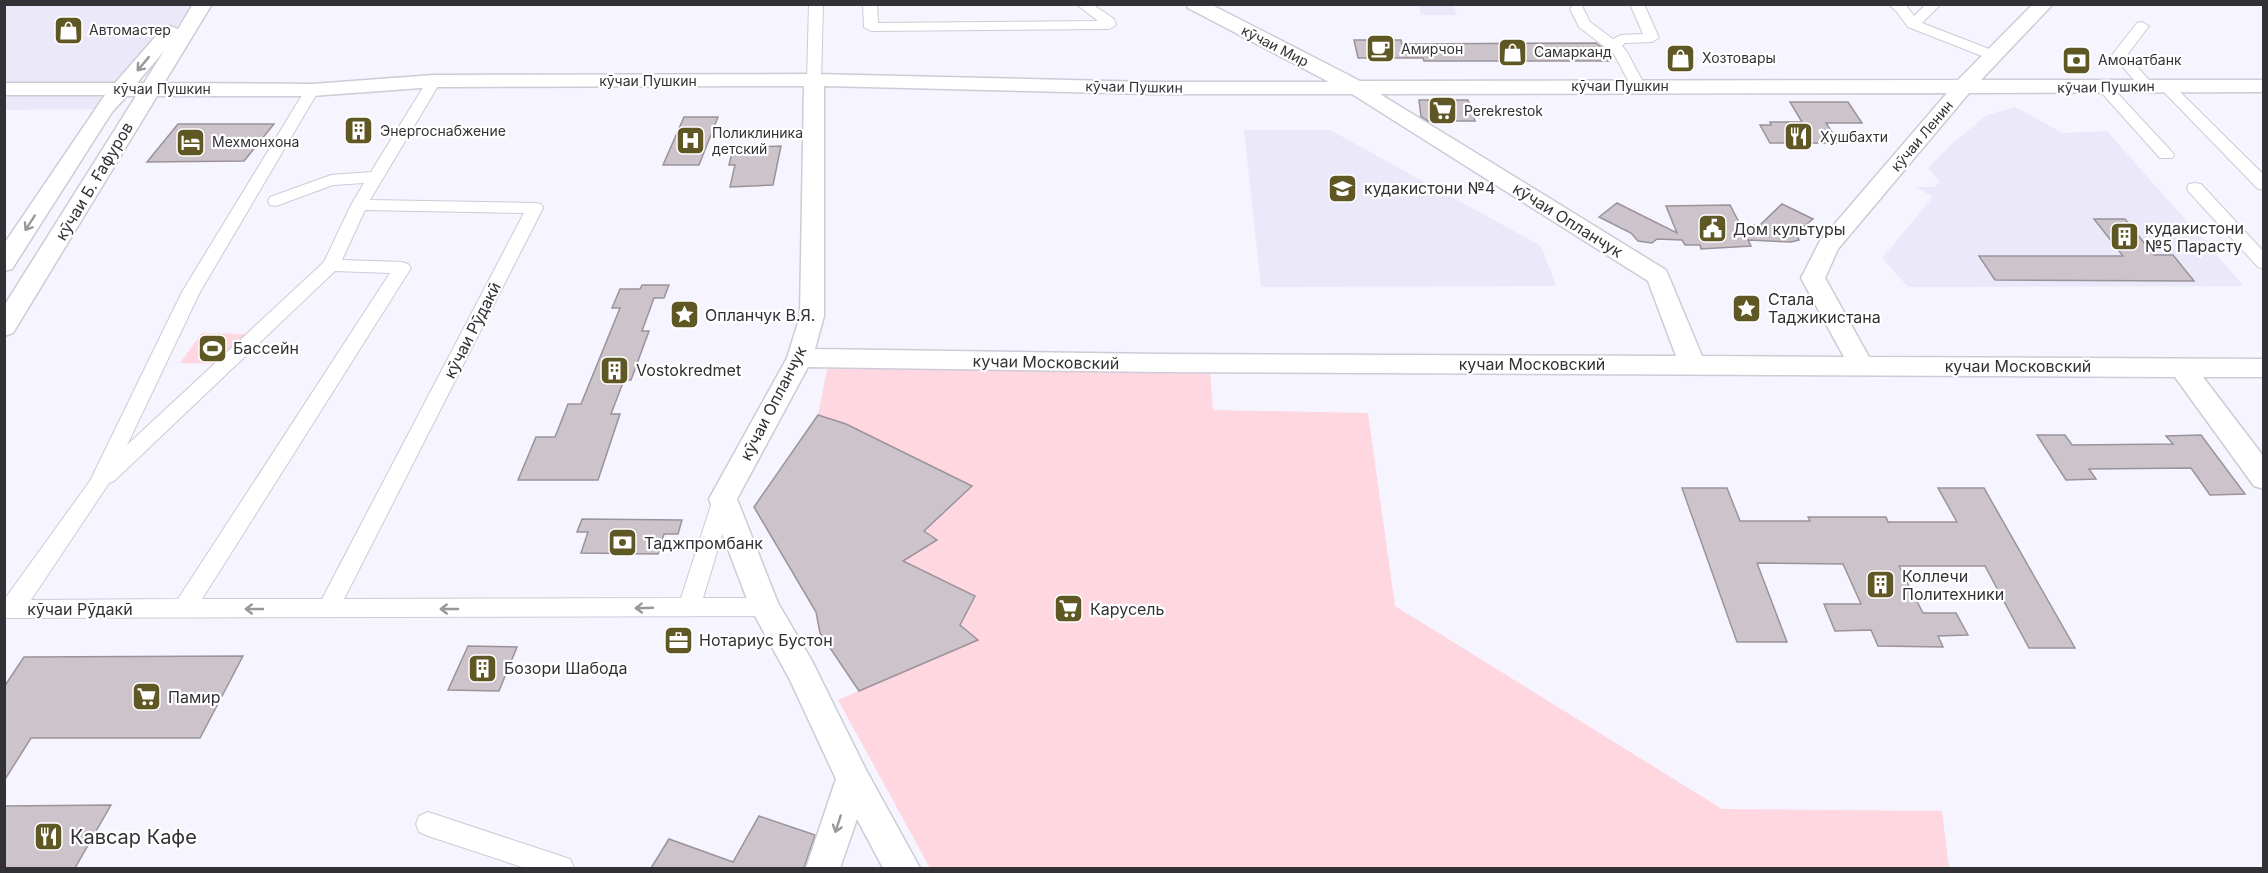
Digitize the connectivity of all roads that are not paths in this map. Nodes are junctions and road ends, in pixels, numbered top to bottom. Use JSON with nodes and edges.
{"nodes":[{"id":1,"x":195,"y":4,"type":"edge"},
{"id":2,"x":203,"y":4,"type":"edge"},
{"id":3,"x":816,"y":4,"type":"edge"},
{"id":4,"x":870,"y":4,"type":"edge"},
{"id":5,"x":1082,"y":4,"type":"edge"},
{"id":6,"x":1195,"y":4,"type":"edge"},
{"id":7,"x":1637,"y":4,"type":"edge"},
{"id":8,"x":1894,"y":4,"type":"edge"},
{"id":9,"x":1935,"y":4,"type":"edge"},
{"id":10,"x":2044,"y":4,"type":"edge"},
{"id":11,"x":1577,"y":9,"type":"dead end"},
{"id":12,"x":1913,"y":24,"type":"junction"},
{"id":13,"x":2142,"y":26,"type":"dead end"},
{"id":14,"x":1614,"y":46,"type":"junction"},
{"id":15,"x":1992,"y":55,"type":"junction"},
{"id":16,"x":814,"y":80,"type":"junction"},
{"id":17,"x":434,"y":81,"type":"junction"},
{"id":18,"x":1638,"y":86,"type":"junction"},
{"id":19,"x":2264,"y":86,"type":"edge"},
{"id":20,"x":1355,"y":87,"type":"junction"},
{"id":21,"x":2104,"y":87,"type":"junction"},
{"id":22,"x":2157,"y":87,"type":"junction"},
{"id":23,"x":1962,"y":88,"type":"junction"},
{"id":24,"x":4,"y":89,"type":"edge"},
{"id":25,"x":122,"y":89,"type":"junction"},
{"id":26,"x":151,"y":89,"type":"junction"},
{"id":27,"x":312,"y":90,"type":"junction"},
{"id":28,"x":2166,"y":155,"type":"dead end"},
{"id":29,"x":377,"y":177,"type":"junction"},
{"id":30,"x":2264,"y":185,"type":"edge"},
{"id":31,"x":2195,"y":188,"type":"dead end"},
{"id":32,"x":276,"y":201,"type":"dead end"},
{"id":33,"x":359,"y":205,"type":"junction"},
{"id":34,"x":7,"y":256,"type":"edge"},
{"id":35,"x":2264,"y":263,"type":"edge"},
{"id":36,"x":332,"y":266,"type":"junction"},
{"id":37,"x":16,"y":292,"type":"edge"},
{"id":38,"x":4,"y":327,"type":"edge"},
{"id":39,"x":800,"y":358,"type":"junction"},
{"id":40,"x":1692,"y":364,"type":"junction"},
{"id":41,"x":1861,"y":365,"type":"junction"},
{"id":42,"x":2182,"y":368,"type":"junction"},
{"id":43,"x":2264,"y":368,"type":"edge"},
{"id":44,"x":2264,"y":478,"type":"edge"},
{"id":45,"x":98,"y":485,"type":"junction"},
{"id":46,"x":723,"y":499,"type":"junction"},
{"id":47,"x":689,"y":607,"type":"junction"},
{"id":48,"x":765,"y":607,"type":"junction"},
{"id":49,"x":8,"y":609,"type":"edge"},
{"id":50,"x":184,"y":609,"type":"junction"},
{"id":51,"x":328,"y":609,"type":"junction"},
{"id":52,"x":853,"y":778,"type":"junction"},
{"id":53,"x":428,"y":824,"type":"dead end"},
{"id":54,"x":561,"y":868,"type":"edge"},
{"id":55,"x":823,"y":868,"type":"edge"},
{"id":56,"x":902,"y":868,"type":"edge"}],
"edges":[{"from":1,"to":25,"type":"street","name":"кӯчаи Б. Ғафуров","one_way":true},
{"from":2,"to":26,"type":"street","name":"кӯчаи Б. Ғафуров"},
{"from":3,"to":16,"type":"street"},
{"from":4,"to":5,"type":"street"},
{"from":6,"to":20,"type":"street","name":"кӯчаи Мир"},
{"from":7,"to":14,"type":"street"},
{"from":8,"to":12,"type":"street"},
{"from":9,"to":12,"type":"street"},
{"from":10,"to":15,"type":"street","name":"кӯчаи Ленин"},
{"from":11,"to":14,"type":"street"},
{"from":12,"to":15,"type":"street"},
{"from":13,"to":22,"type":"street"},
{"from":14,"to":18,"type":"street"},
{"from":15,"to":23,"type":"street","name":"кӯчаи Ленин"},
{"from":16,"to":17,"type":"street","name":"кӯчаи Пушкин"},
{"from":16,"to":20,"type":"street","name":"кӯчаи Пушкин"},
{"from":16,"to":39,"type":"street","name":"кӯчаи Опланчук"},
{"from":17,"to":27,"type":"street","name":"кӯчаи Пушкин"},
{"from":17,"to":29,"type":"street","name":"кӯчаи Рӯдакӣ"},
{"from":18,"to":20,"type":"street","name":"кӯчаи Пушкин"},
{"from":18,"to":23,"type":"street","name":"кӯчаи Пушкин"},
{"from":19,"to":22,"type":"street","name":"кӯчаи Пушкин"},
{"from":20,"to":40,"type":"street","name":"кӯчаи Опланчук"},
{"from":21,"to":22,"type":"street","name":"кӯчаи Пушкин"},
{"from":21,"to":23,"type":"street","name":"кӯчаи Пушкин"},
{"from":21,"to":28,"type":"street"},
{"from":22,"to":30,"type":"street"},
{"from":23,"to":41,"type":"street","name":"кӯчаи Ленин"},
{"from":24,"to":25,"type":"street","name":"кӯчаи Пушкин"},
{"from":25,"to":26,"type":"street","name":"кӯчаи Пушкин"},
{"from":25,"to":34,"type":"street","name":"кӯчаи Б. Ғафуров","one_way":true},
{"from":26,"to":27,"type":"street","name":"кӯчаи Пушкин"},
{"from":26,"to":37,"type":"street","name":"кӯчаи Б. Ғафуров"},
{"from":27,"to":45,"type":"street","name":"кӯчаи Рӯдакӣ"},
{"from":29,"to":32,"type":"street"},
{"from":29,"to":33,"type":"street","name":"кӯчаи Рӯдакӣ"},
{"from":31,"to":35,"type":"street"},
{"from":33,"to":36,"type":"street","name":"кӯчаи Рӯдакӣ"},
{"from":33,"to":51,"type":"street","name":"кӯчаи Рӯдакӣ"},
{"from":36,"to":45,"type":"street","name":"кӯчаи Рӯдакӣ"},
{"from":36,"to":50,"type":"street"},
{"from":37,"to":38,"type":"street","name":"кӯчаи Б. Ғафуров"},
{"from":39,"to":40,"type":"street","name":"кучаи Московский"},
{"from":39,"to":46,"type":"street","name":"кӯчаи Опланчук"},
{"from":40,"to":41,"type":"street","name":"кучаи Московский"},
{"from":41,"to":42,"type":"street","name":"кучаи Московский"},
{"from":42,"to":43,"type":"street","name":"кучаи Московский"},
{"from":42,"to":44,"type":"street"},
{"from":45,"to":49,"type":"street","name":"кӯчаи Рӯдакӣ"},
{"from":46,"to":47,"type":"street"},
{"from":46,"to":48,"type":"street"},
{"from":47,"to":48,"type":"street","name":"кӯчаи Рӯдакӣ"},
{"from":47,"to":51,"type":"street","name":"кӯчаи Рӯдакӣ","one_way":true},
{"from":48,"to":52,"type":"street"},
{"from":49,"to":50,"type":"street","name":"кӯчаи Рӯдакӣ"},
{"from":51,"to":50,"type":"street","name":"кӯчаи Рӯдакӣ","one_way":true},
{"from":52,"to":55,"type":"street","one_way":true},
{"from":52,"to":56,"type":"street"},
{"from":53,"to":54,"type":"street"}]}
